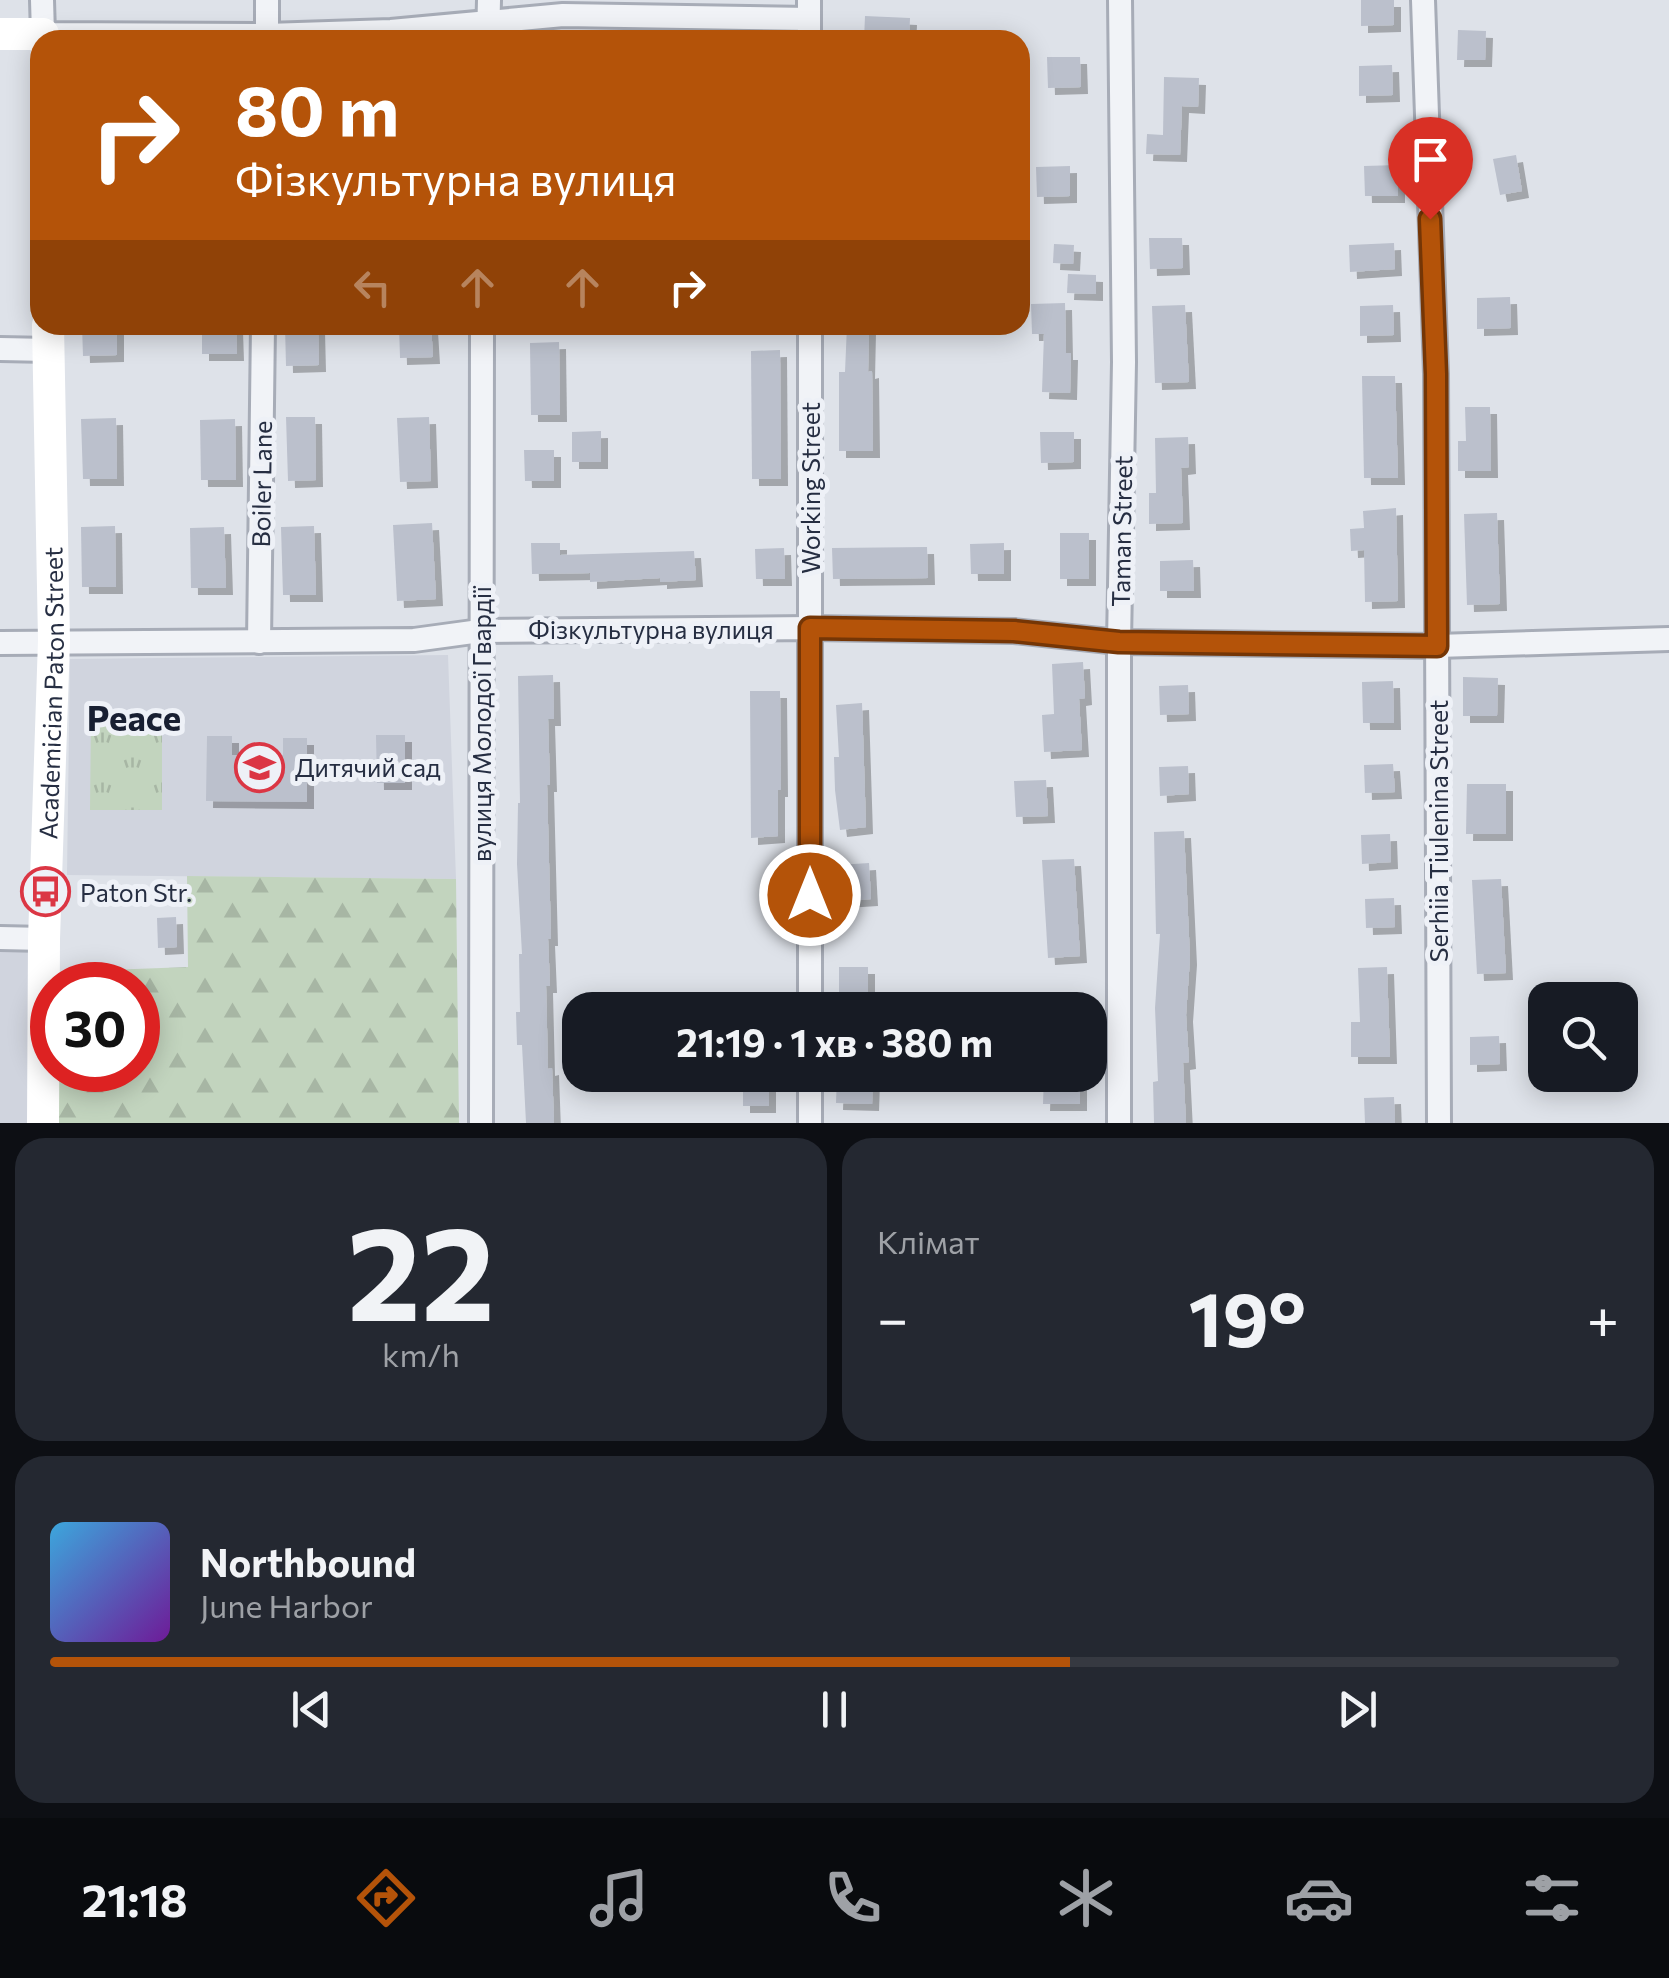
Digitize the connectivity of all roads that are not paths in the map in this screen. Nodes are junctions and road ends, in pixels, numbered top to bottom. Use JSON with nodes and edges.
{"nodes":[{"id":1,"x":42,"y":0,"type":"edge"},
{"id":2,"x":267,"y":0,"type":"edge"},
{"id":3,"x":1120,"y":0,"type":"edge"},
{"id":4,"x":1423,"y":0,"type":"edge"},
{"id":5,"x":809,"y":20,"type":"edge"},
{"id":6,"x":488,"y":21,"type":"edge"},
{"id":7,"x":43,"y":30,"type":"edge"},
{"id":8,"x":267,"y":30,"type":"edge"},
{"id":9,"x":400,"y":30,"type":"edge"},
{"id":10,"x":0,"y":34,"type":"edge"},
{"id":11,"x":30,"y":36,"type":"edge"},
{"id":12,"x":263,"y":335,"type":"edge"},
{"id":13,"x":482,"y":335,"type":"edge"},
{"id":14,"x":810,"y":335,"type":"edge"},
{"id":15,"x":48,"y":338,"type":"edge"},
{"id":16,"x":0,"y":349,"type":"edge"},
{"id":17,"x":810,"y":628,"type":"junction"},
{"id":18,"x":480,"y":631,"type":"junction"},
{"id":19,"x":1669,"y":639,"type":"edge"},
{"id":20,"x":54,"y":640,"type":"junction"},
{"id":21,"x":259,"y":642,"type":"junction"},
{"id":22,"x":1119,"y":642,"type":"junction"},
{"id":23,"x":0,"y":643,"type":"edge"},
{"id":24,"x":1437,"y":646,"type":"junction"},
{"id":25,"x":0,"y":938,"type":"edge"},
{"id":26,"x":44,"y":938,"type":"junction"},
{"id":27,"x":810,"y":992,"type":"edge"},
{"id":28,"x":810,"y":1092,"type":"edge"},
{"id":29,"x":44,"y":1123,"type":"edge"},
{"id":30,"x":482,"y":1123,"type":"edge"},
{"id":31,"x":810,"y":1123,"type":"edge"},
{"id":32,"x":1118,"y":1123,"type":"edge"},
{"id":33,"x":1439,"y":1123,"type":"edge"}],
"edges":[{"from":1,"to":7,"type":"street"},
{"from":2,"to":8,"type":"street"},
{"from":3,"to":22,"type":"street","name":"Taman Street"},
{"from":4,"to":24,"type":"street","name":"Serhiia Tiulenina Street"},
{"from":5,"to":6,"type":"street"},
{"from":6,"to":9,"type":"street"},
{"from":10,"to":11,"type":"street"},
{"from":12,"to":21,"type":"street","name":"Boiler Lane"},
{"from":13,"to":18,"type":"street","name":"вулиця Молодої Гвардії"},
{"from":14,"to":17,"type":"street","name":"Working Street"},
{"from":15,"to":16,"type":"street"},
{"from":15,"to":20,"type":"street","name":"Academician Paton Street"},
{"from":17,"to":18,"type":"street","name":"Фізкультурна вулиця"},
{"from":17,"to":22,"type":"street","name":"Фізкультурна вулиця"},
{"from":17,"to":27,"type":"street","name":"Working Street"},
{"from":18,"to":21,"type":"street","name":"Фізкультурна вулиця"},
{"from":18,"to":30,"type":"street","name":"вулиця Молодої Гвардії"},
{"from":19,"to":24,"type":"street","name":"Фізкультурна вулиця"},
{"from":20,"to":21,"type":"street","name":"Фізкультурна вулиця"},
{"from":20,"to":23,"type":"street","name":"Фізкультурна вулиця"},
{"from":20,"to":26,"type":"street","name":"Academician Paton Street"},
{"from":22,"to":24,"type":"street","name":"Фізкультурна вулиця"},
{"from":22,"to":32,"type":"street","name":"Taman Street"},
{"from":24,"to":33,"type":"street","name":"Serhiia Tiulenina Street"},
{"from":25,"to":26,"type":"street"},
{"from":26,"to":29,"type":"street","name":"Academician Paton Street"},
{"from":28,"to":31,"type":"street"}]}
